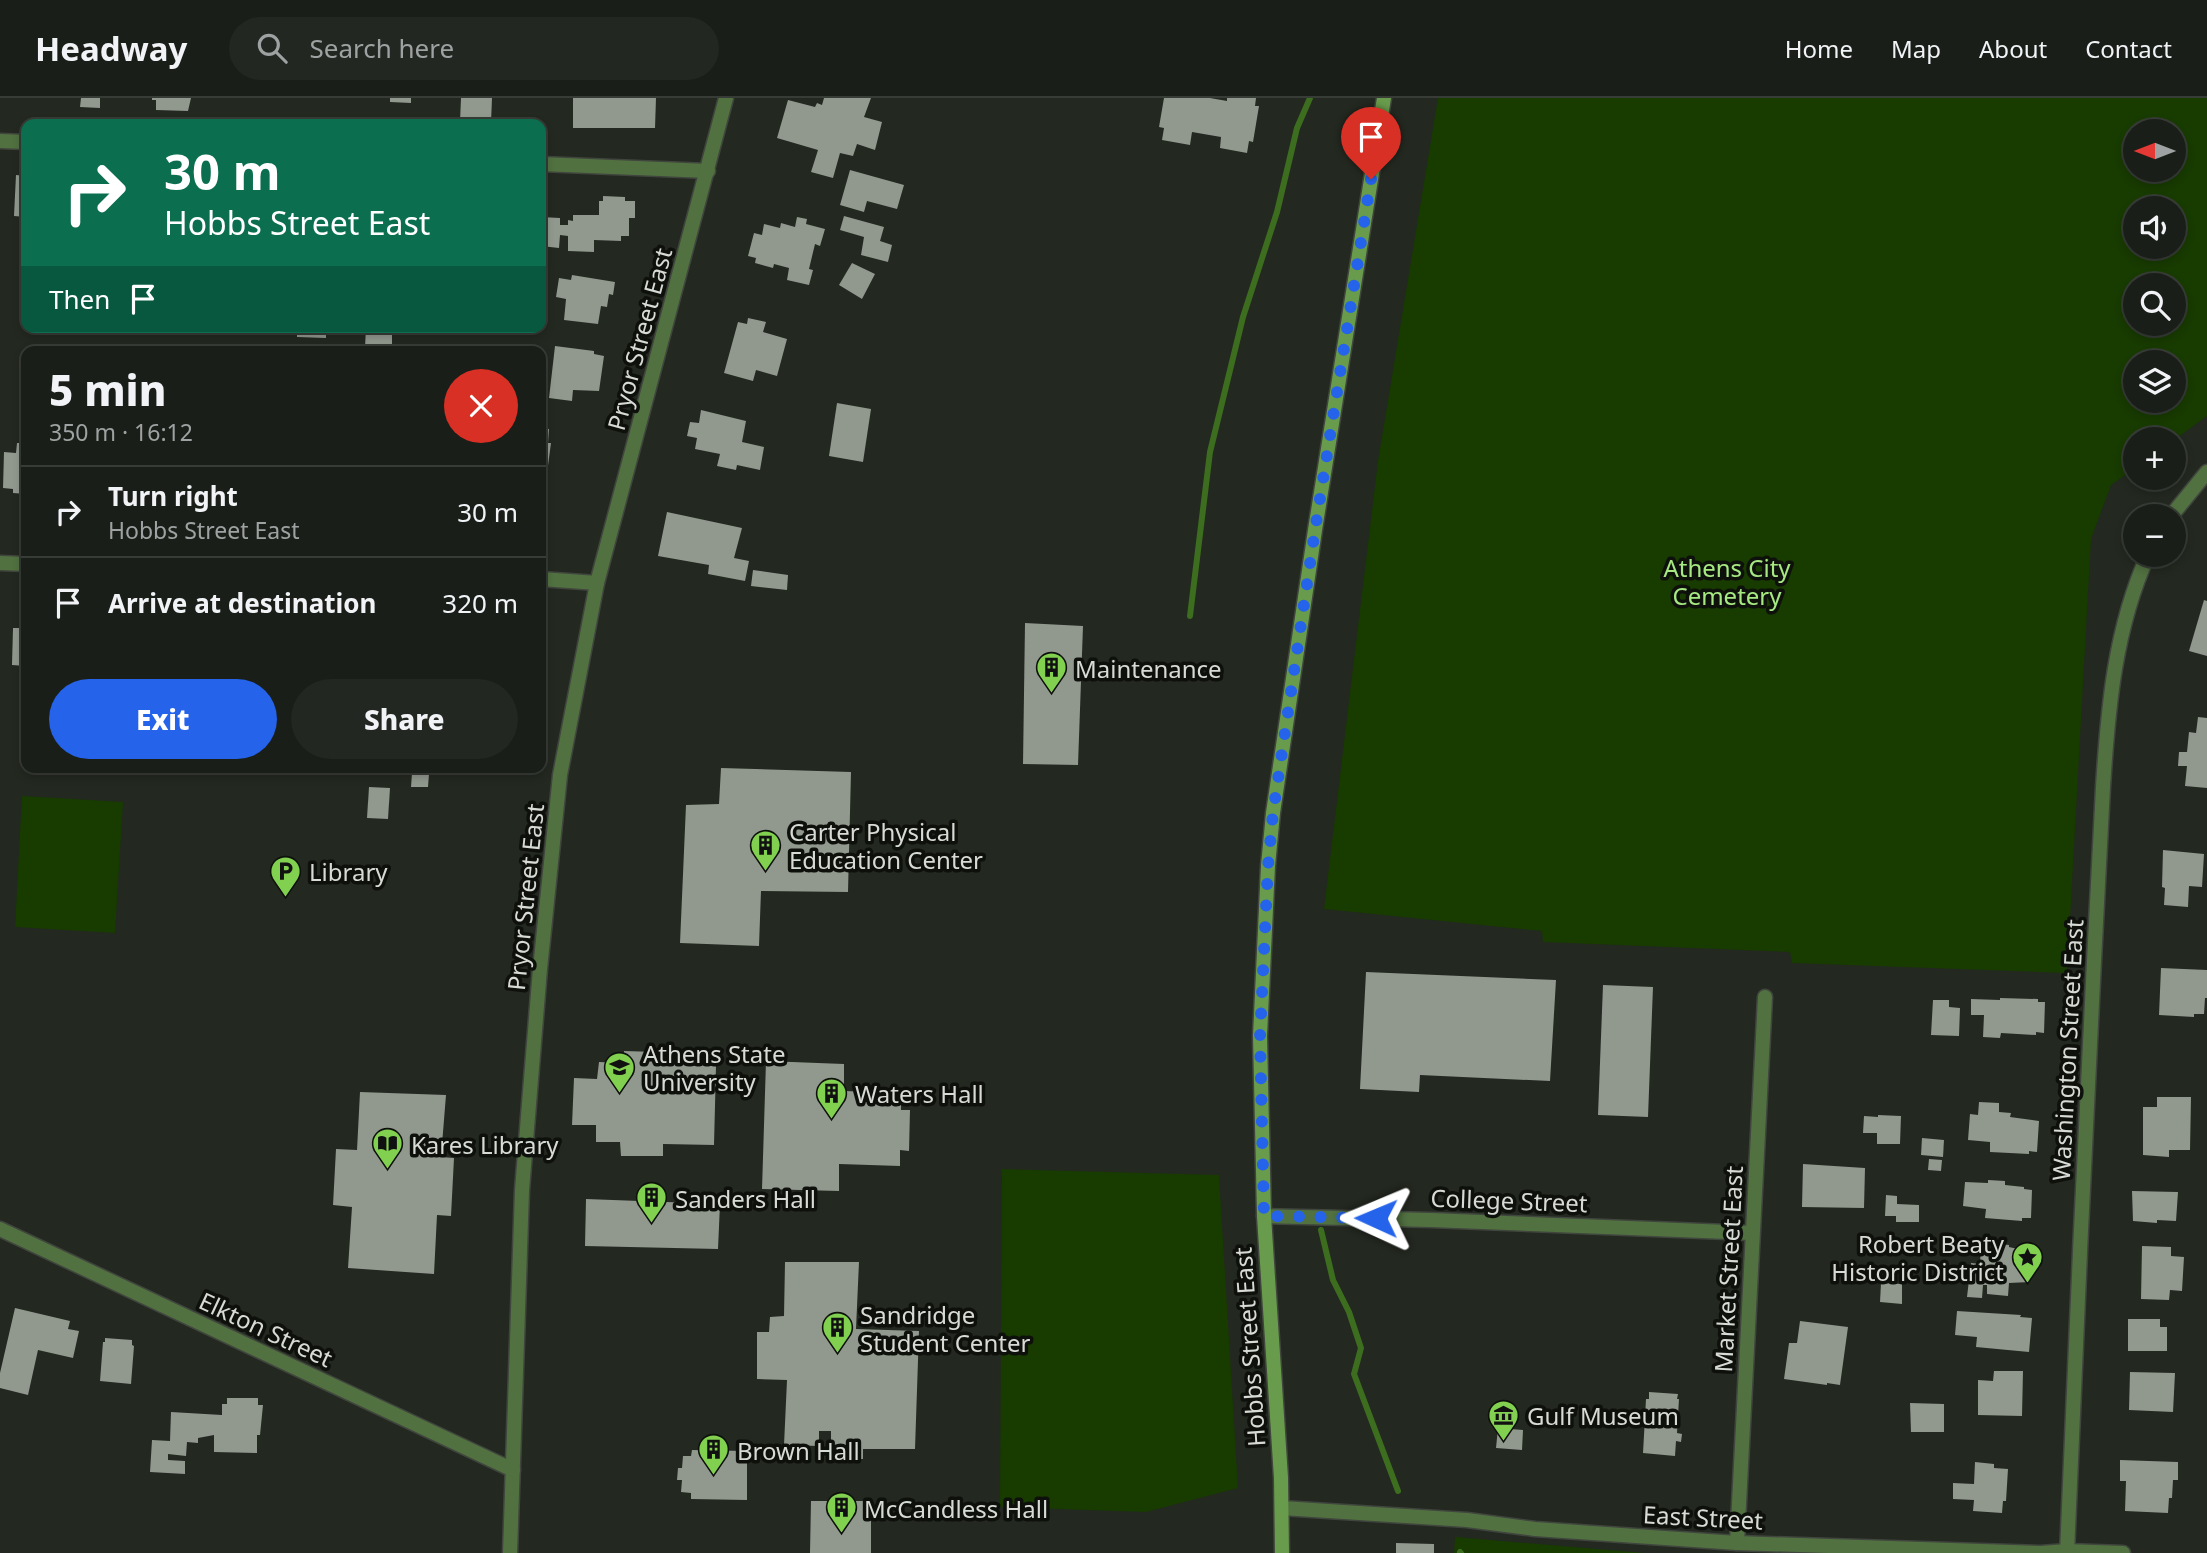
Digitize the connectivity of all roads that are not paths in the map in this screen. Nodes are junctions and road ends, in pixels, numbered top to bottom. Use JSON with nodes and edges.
{"nodes":[{"id":1,"x":726,"y":98,"type":"edge"},
{"id":2,"x":1384,"y":98,"type":"edge"},
{"id":3,"x":0,"y":141,"type":"edge"},
{"id":4,"x":21,"y":142,"type":"edge"},
{"id":5,"x":546,"y":164,"type":"edge"},
{"id":6,"x":708,"y":171,"type":"junction"},
{"id":7,"x":2207,"y":472,"type":"edge"},
{"id":8,"x":2181,"y":504,"type":"edge"},
{"id":9,"x":0,"y":563,"type":"edge"},
{"id":10,"x":21,"y":564,"type":"edge"},
{"id":11,"x":2143,"y":567,"type":"edge"},
{"id":12,"x":546,"y":579,"type":"edge"},
{"id":13,"x":597,"y":583,"type":"junction"},
{"id":14,"x":1765,"y":997,"type":"dead end"},
{"id":15,"x":1264,"y":1216,"type":"junction"},
{"id":16,"x":0,"y":1229,"type":"edge"},
{"id":17,"x":1752,"y":1233,"type":"junction"},
{"id":18,"x":513,"y":1469,"type":"junction"},
{"id":19,"x":1282,"y":1508,"type":"junction"},
{"id":20,"x":1737,"y":1543,"type":"junction"},
{"id":21,"x":2067,"y":1552,"type":"edge"},
{"id":22,"x":510,"y":1553,"type":"edge"},
{"id":23,"x":1282,"y":1553,"type":"edge"},
{"id":24,"x":2123,"y":1553,"type":"edge"}],
"edges":[{"from":1,"to":6,"type":"street","name":"Pryor Street East"},
{"from":2,"to":15,"type":"main road","name":"Hobbs Street East"},
{"from":3,"to":4,"type":"street"},
{"from":5,"to":6,"type":"street"},
{"from":6,"to":13,"type":"street","name":"Pryor Street East"},
{"from":7,"to":8,"type":"street"},
{"from":9,"to":10,"type":"street"},
{"from":11,"to":21,"type":"street","name":"Washington Street East"},
{"from":12,"to":13,"type":"street"},
{"from":13,"to":18,"type":"street","name":"Pryor Street East"},
{"from":14,"to":17,"type":"street","name":"Market Street East"},
{"from":15,"to":17,"type":"street","name":"College Street"},
{"from":15,"to":19,"type":"main road","name":"Hobbs Street East"},
{"from":16,"to":18,"type":"street","name":"Elkton Street"},
{"from":17,"to":20,"type":"street","name":"Market Street East"},
{"from":18,"to":22,"type":"street","name":"Pryor Street East"},
{"from":19,"to":20,"type":"street","name":"East Street"},
{"from":19,"to":23,"type":"main road","name":"Hobbs Street East"},
{"from":20,"to":21,"type":"street","name":"East Street"},
{"from":21,"to":24,"type":"street","name":"East Street"}]}
